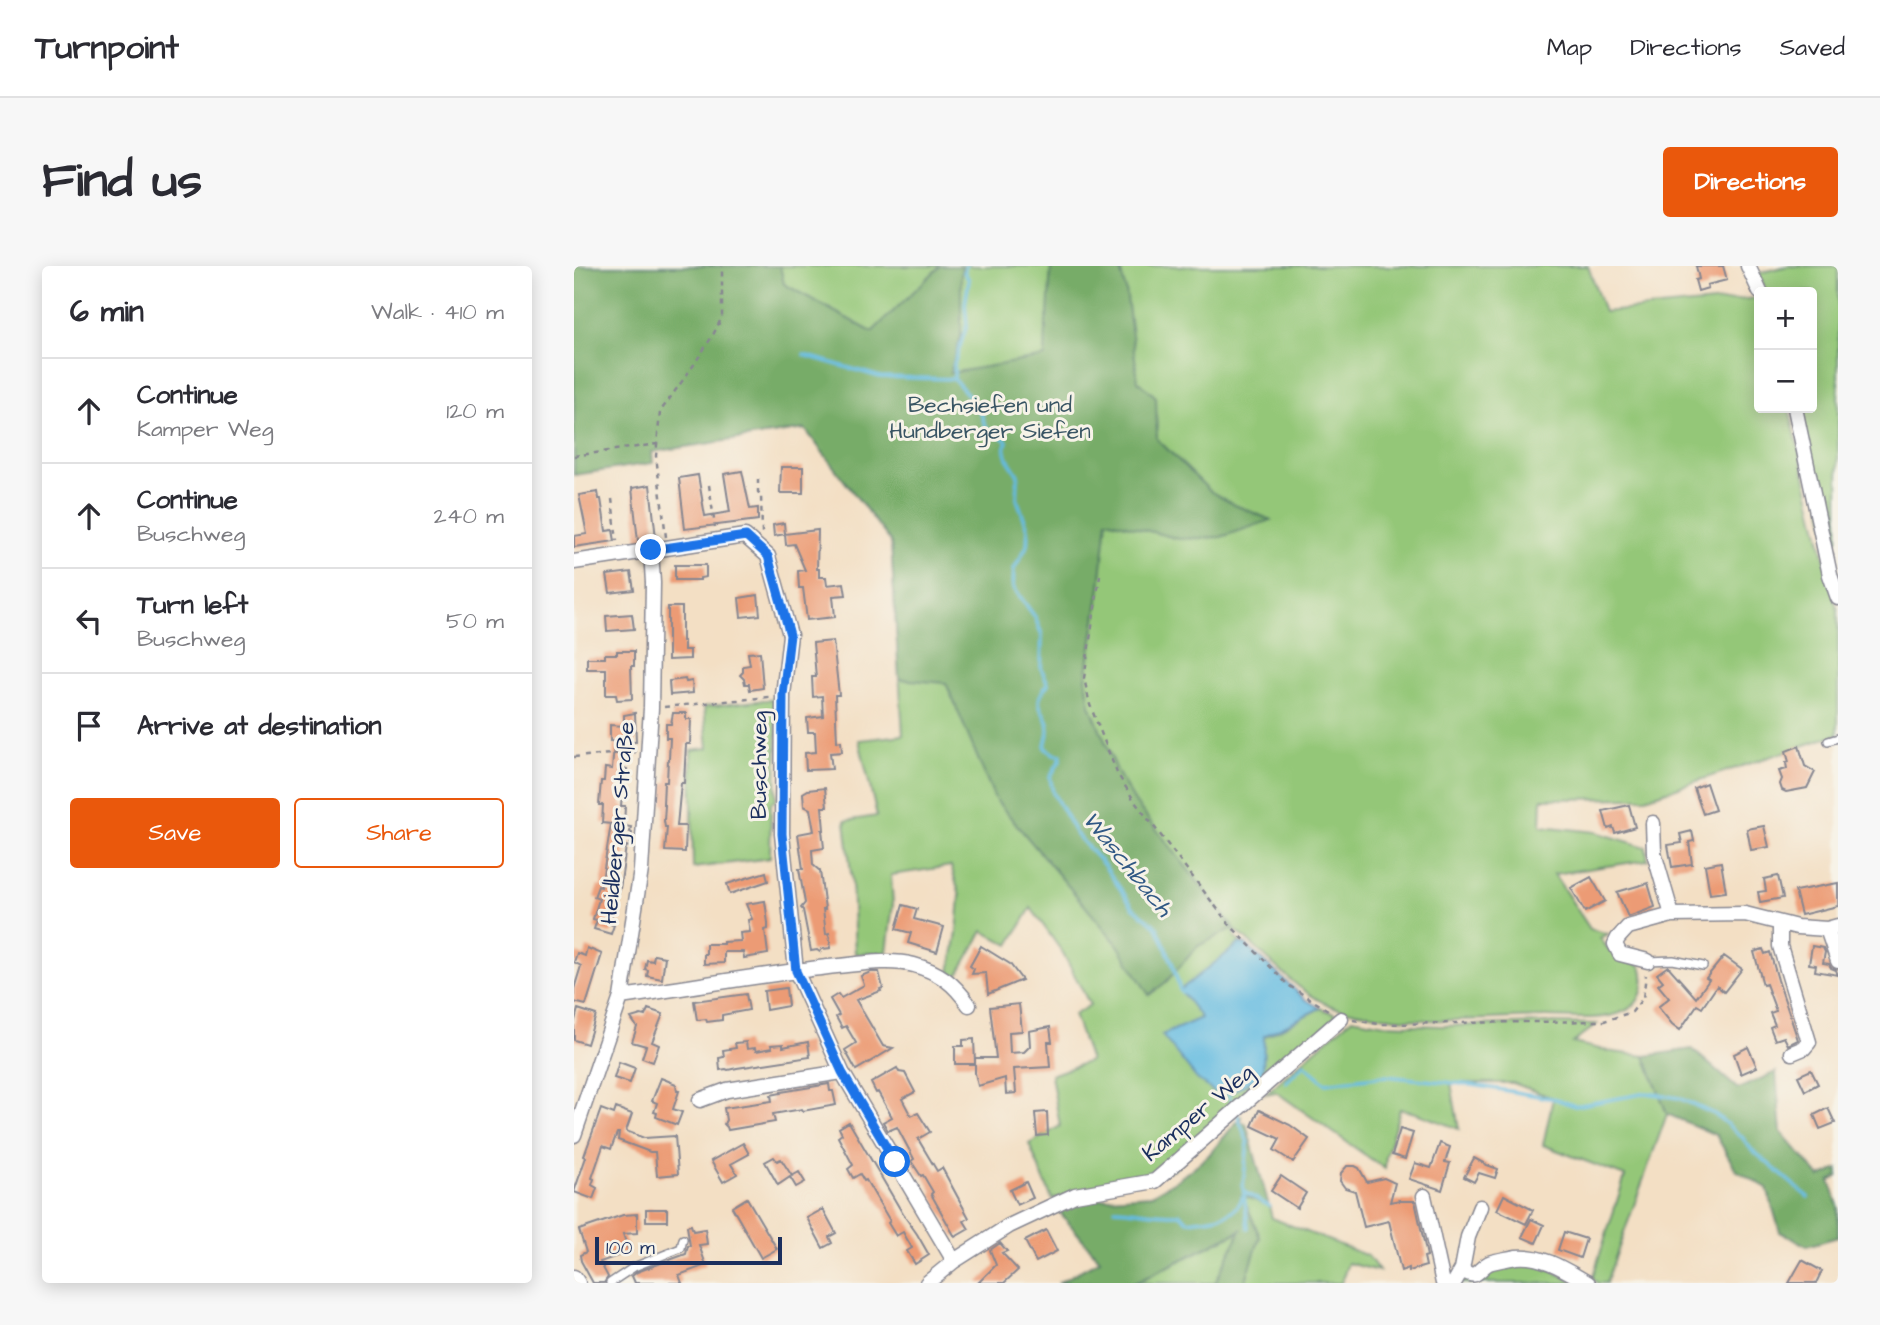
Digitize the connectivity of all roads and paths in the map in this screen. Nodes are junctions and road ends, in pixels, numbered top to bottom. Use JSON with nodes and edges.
{"nodes":[{"id":1,"x":722,"y":266,"type":"edge"},
{"id":2,"x":1748,"y":266,"type":"edge"},
{"id":3,"x":1758,"y":287,"type":"edge"},
{"id":4,"x":1796,"y":413,"type":"edge"},
{"id":5,"x":657,"y":444,"type":"junction"},
{"id":6,"x":574,"y":456,"type":"edge"},
{"id":7,"x":758,"y":479,"type":"dead end"},
{"id":8,"x":709,"y":485,"type":"dead end"},
{"id":9,"x":612,"y":499,"type":"dead end"},
{"id":10,"x":716,"y":540,"type":"junction"},
{"id":11,"x":667,"y":547,"type":"junction"},
{"id":12,"x":651,"y":550,"type":"junction"},
{"id":13,"x":762,"y":551,"type":"junction"},
{"id":14,"x":619,"y":555,"type":"junction"},
{"id":15,"x":574,"y":562,"type":"edge"},
{"id":16,"x":1100,"y":575,"type":"dead end"},
{"id":17,"x":1838,"y":598,"type":"edge"},
{"id":18,"x":783,"y":695,"type":"junction"},
{"id":19,"x":651,"y":708,"type":"junction"},
{"id":20,"x":1838,"y":738,"type":"edge"},
{"id":21,"x":1828,"y":741,"type":"dead end"},
{"id":22,"x":649,"y":751,"type":"junction"},
{"id":23,"x":574,"y":757,"type":"edge"},
{"id":24,"x":1653,"y":823,"type":"dead end"},
{"id":25,"x":1672,"y":915,"type":"junction"},
{"id":26,"x":1780,"y":924,"type":"junction"},
{"id":27,"x":1833,"y":928,"type":"edge"},
{"id":28,"x":1648,"y":961,"type":"junction"},
{"id":29,"x":1838,"y":961,"type":"edge"},
{"id":30,"x":1703,"y":966,"type":"dead end"},
{"id":31,"x":796,"y":971,"type":"junction"},
{"id":32,"x":621,"y":997,"type":"junction"},
{"id":33,"x":968,"y":1004,"type":"dead end"},
{"id":34,"x":1341,"y":1019,"type":"junction"},
{"id":35,"x":1792,"y":1053,"type":"dead end"},
{"id":36,"x":842,"y":1072,"type":"junction"},
{"id":37,"x":700,"y":1100,"type":"dead end"},
{"id":38,"x":574,"y":1135,"type":"edge"},
{"id":39,"x":1424,"y":1196,"type":"dead end"},
{"id":40,"x":1480,"y":1207,"type":"dead end"},
{"id":41,"x":683,"y":1239,"type":"dead end"},
{"id":42,"x":954,"y":1261,"type":"junction"},
{"id":43,"x":1462,"y":1269,"type":"junction"},
{"id":44,"x":574,"y":1277,"type":"edge"},
{"id":45,"x":578,"y":1283,"type":"edge"},
{"id":46,"x":610,"y":1283,"type":"edge"},
{"id":47,"x":928,"y":1283,"type":"edge"},
{"id":48,"x":1443,"y":1283,"type":"edge"},
{"id":49,"x":1454,"y":1283,"type":"edge"},
{"id":50,"x":1588,"y":1283,"type":"edge"}],
"edges":[{"from":1,"to":5,"type":"path"},
{"from":2,"to":3,"type":"street"},
{"from":4,"to":17,"type":"street"},
{"from":5,"to":6,"type":"path"},
{"from":5,"to":11,"type":"path"},
{"from":7,"to":13,"type":"path"},
{"from":8,"to":10,"type":"path"},
{"from":9,"to":14,"type":"path"},
{"from":10,"to":11,"type":"street"},
{"from":10,"to":13,"type":"street"},
{"from":11,"to":12,"type":"street"},
{"from":12,"to":14,"type":"street"},
{"from":12,"to":19,"type":"street","name":"Heidberger Straße"},
{"from":13,"to":18,"type":"street","name":"Buschweg"},
{"from":14,"to":15,"type":"street"},
{"from":16,"to":34,"type":"path"},
{"from":18,"to":19,"type":"path"},
{"from":18,"to":31,"type":"street","name":"Buschweg"},
{"from":19,"to":22,"type":"street","name":"Heidberger Straße"},
{"from":20,"to":21,"type":"lane"},
{"from":22,"to":23,"type":"path"},
{"from":22,"to":32,"type":"street","name":"Heidberger Straße"},
{"from":24,"to":25,"type":"street"},
{"from":25,"to":26,"type":"street"},
{"from":25,"to":28,"type":"street"},
{"from":26,"to":27,"type":"street"},
{"from":26,"to":35,"type":"street"},
{"from":27,"to":29,"type":"street"},
{"from":28,"to":30,"type":"lane"},
{"from":28,"to":34,"type":"path"},
{"from":31,"to":32,"type":"street"},
{"from":31,"to":33,"type":"street"},
{"from":31,"to":36,"type":"street"},
{"from":32,"to":38,"type":"street","name":"Heidberger Straße"},
{"from":34,"to":42,"type":"street","name":"Kamper Weg"},
{"from":36,"to":37,"type":"street"},
{"from":36,"to":42,"type":"street"},
{"from":39,"to":48,"type":"street"},
{"from":40,"to":43,"type":"street"},
{"from":41,"to":46,"type":"lane"},
{"from":42,"to":47,"type":"street","name":"Kamper Weg"},
{"from":43,"to":49,"type":"street"},
{"from":43,"to":50,"type":"street"},
{"from":44,"to":45,"type":"street"}]}
